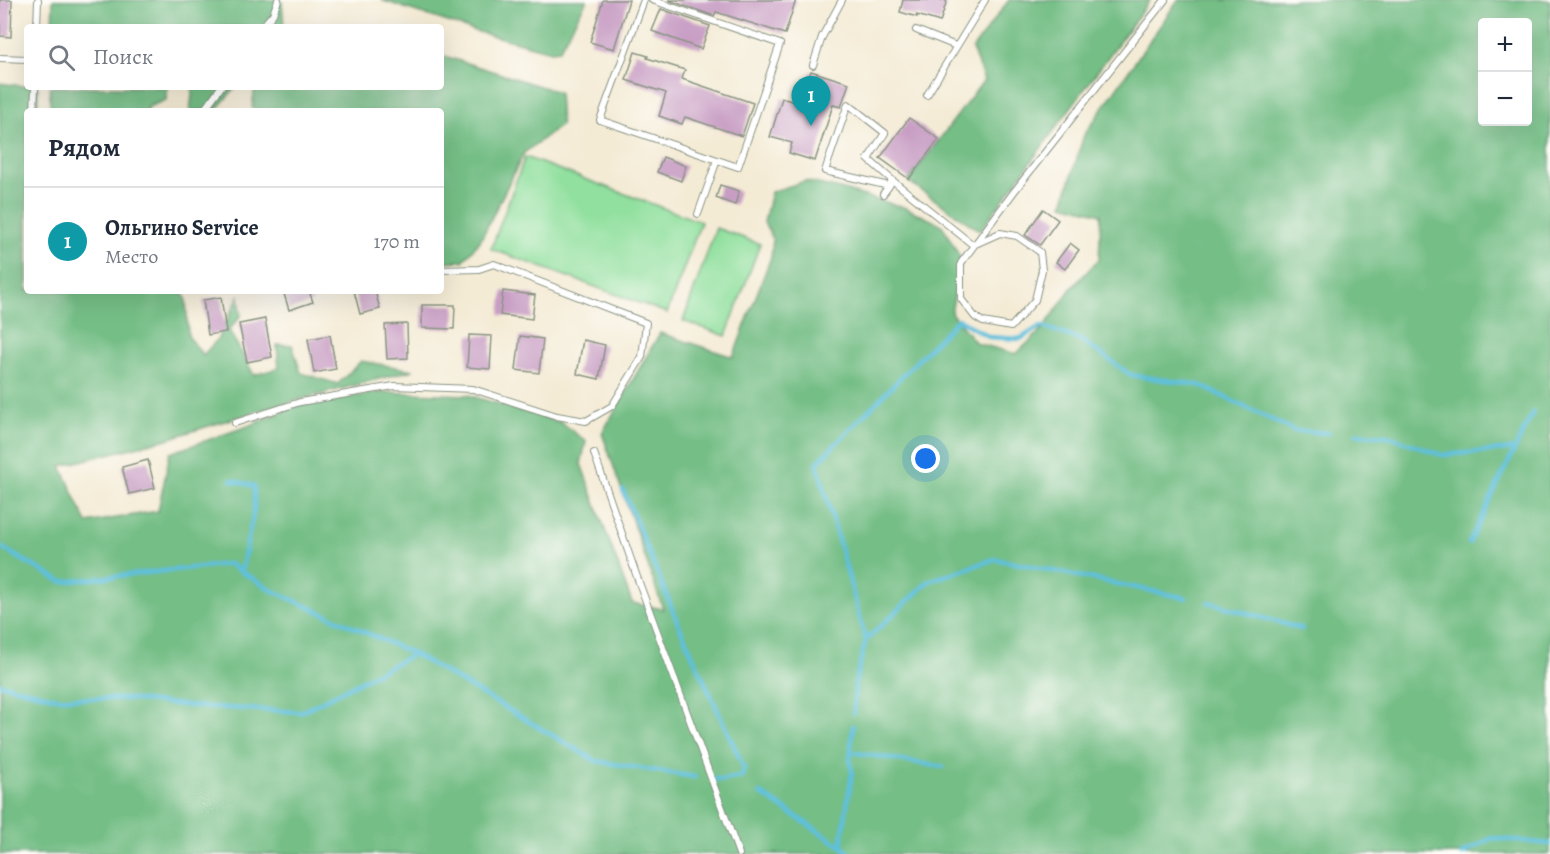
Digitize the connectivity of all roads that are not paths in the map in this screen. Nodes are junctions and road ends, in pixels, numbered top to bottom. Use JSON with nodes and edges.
{"nodes":[{"id":1,"x":38,"y":0,"type":"edge"},
{"id":2,"x":278,"y":0,"type":"edge"},
{"id":3,"x":644,"y":0,"type":"edge"},
{"id":4,"x":652,"y":0,"type":"edge"},
{"id":5,"x":842,"y":0,"type":"edge"},
{"id":6,"x":985,"y":0,"type":"edge"},
{"id":7,"x":1165,"y":0,"type":"edge"},
{"id":8,"x":37,"y":24,"type":"edge"},
{"id":9,"x":265,"y":24,"type":"edge"},
{"id":10,"x":916,"y":30,"type":"dead end"},
{"id":11,"x":956,"y":46,"type":"junction"},
{"id":12,"x":0,"y":58,"type":"edge"},
{"id":13,"x":24,"y":59,"type":"edge"},
{"id":14,"x":813,"y":65,"type":"dead end"},
{"id":15,"x":35,"y":90,"type":"edge"},
{"id":16,"x":219,"y":90,"type":"edge"},
{"id":17,"x":927,"y":95,"type":"dead end"},
{"id":18,"x":34,"y":108,"type":"edge"},
{"id":19,"x":205,"y":108,"type":"edge"},
{"id":20,"x":717,"y":160,"type":"junction"},
{"id":21,"x":891,"y":183,"type":"junction"},
{"id":22,"x":883,"y":194,"type":"dead end"},
{"id":23,"x":698,"y":214,"type":"dead end"},
{"id":24,"x":973,"y":245,"type":"junction"},
{"id":25,"x":444,"y":270,"type":"edge"},
{"id":26,"x":235,"y":423,"type":"dead end"},
{"id":27,"x":594,"y":453,"type":"dead end"},
{"id":28,"x":739,"y":854,"type":"edge"}],
"edges":[{"from":1,"to":8,"type":"lane"},
{"from":2,"to":9,"type":"lane"},
{"from":3,"to":20,"type":"lane"},
{"from":4,"to":20,"type":"lane"},
{"from":5,"to":14,"type":"lane"},
{"from":6,"to":11,"type":"lane"},
{"from":7,"to":24,"type":"lane"},
{"from":10,"to":11,"type":"lane"},
{"from":11,"to":17,"type":"lane"},
{"from":12,"to":13,"type":"lane"},
{"from":15,"to":18,"type":"lane"},
{"from":16,"to":19,"type":"lane"},
{"from":20,"to":23,"type":"lane"},
{"from":21,"to":21,"type":"lane"},
{"from":21,"to":22,"type":"lane"},
{"from":21,"to":24,"type":"lane"},
{"from":24,"to":24,"type":"lane"},
{"from":25,"to":26,"type":"lane"},
{"from":27,"to":28,"type":"lane"}]}
